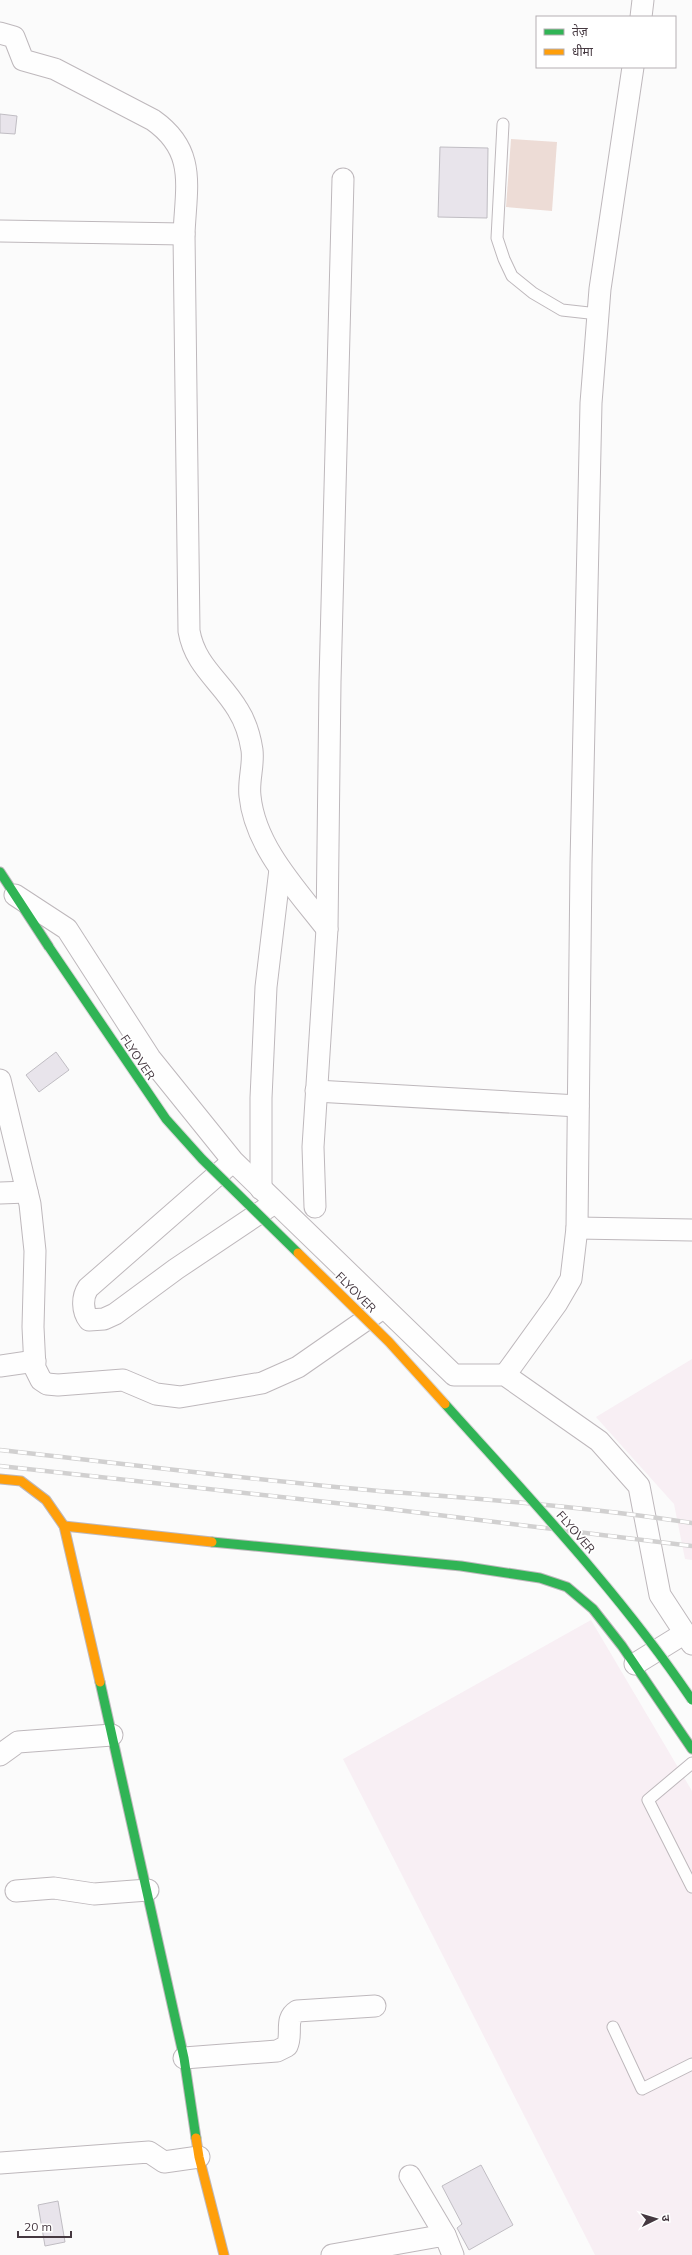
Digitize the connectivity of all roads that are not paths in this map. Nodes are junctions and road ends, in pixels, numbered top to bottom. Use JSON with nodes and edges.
{"nodes":[{"id":1,"x":643,"y":0,"type":"edge"},
{"id":2,"x":641,"y":16,"type":"edge"},
{"id":3,"x":0,"y":33,"type":"edge"},
{"id":4,"x":633,"y":68,"type":"edge"},
{"id":5,"x":503,"y":124,"type":"dead end"},
{"id":6,"x":343,"y":179,"type":"dead end"},
{"id":7,"x":0,"y":232,"type":"edge"},
{"id":8,"x":184,"y":234,"type":"junction"},
{"id":9,"x":598,"y":314,"type":"junction"},
{"id":10,"x":280,"y":869,"type":"junction"},
{"id":11,"x":0,"y":872,"type":"edge"},
{"id":12,"x":15,"y":895,"type":"junction"},
{"id":13,"x":327,"y":929,"type":"junction"},
{"id":14,"x":0,"y":1080,"type":"edge"},
{"id":15,"x":316,"y":1091,"type":"junction"},
{"id":16,"x":578,"y":1106,"type":"junction"},
{"id":17,"x":233,"y":1161,"type":"junction"},
{"id":18,"x":27,"y":1192,"type":"junction"},
{"id":19,"x":0,"y":1193,"type":"edge"},
{"id":20,"x":268,"y":1196,"type":"junction"},
{"id":21,"x":315,"y":1207,"type":"dead end"},
{"id":22,"x":577,"y":1228,"type":"junction"},
{"id":23,"x":692,"y":1230,"type":"edge"},
{"id":24,"x":385,"y":1307,"type":"junction"},
{"id":25,"x":35,"y":1361,"type":"junction"},
{"id":26,"x":0,"y":1366,"type":"edge"},
{"id":27,"x":505,"y":1375,"type":"junction"},
{"id":28,"x":0,"y":1479,"type":"edge"},
{"id":29,"x":64,"y":1526,"type":"junction"},
{"id":30,"x":688,"y":1639,"type":"edge"},
{"id":31,"x":635,"y":1664,"type":"junction"},
{"id":32,"x":692,"y":1700,"type":"edge"},
{"id":33,"x":112,"y":1735,"type":"junction"},
{"id":34,"x":690,"y":1746,"type":"edge"},
{"id":35,"x":0,"y":1756,"type":"edge"},
{"id":36,"x":692,"y":1763,"type":"edge"},
{"id":37,"x":692,"y":1887,"type":"edge"},
{"id":38,"x":148,"y":1890,"type":"junction"},
{"id":39,"x":16,"y":1891,"type":"dead end"},
{"id":40,"x":374,"y":2006,"type":"dead end"},
{"id":41,"x":613,"y":2027,"type":"dead end"},
{"id":42,"x":184,"y":2058,"type":"junction"},
{"id":43,"x":692,"y":2064,"type":"edge"},
{"id":44,"x":199,"y":2157,"type":"junction"},
{"id":45,"x":0,"y":2163,"type":"edge"},
{"id":46,"x":410,"y":2176,"type":"dead end"},
{"id":47,"x":445,"y":2234,"type":"junction"},
{"id":48,"x":224,"y":2255,"type":"edge"},
{"id":49,"x":332,"y":2255,"type":"edge"},
{"id":50,"x":453,"y":2255,"type":"edge"}],
"edges":[{"from":1,"to":2,"type":"street"},
{"from":3,"to":8,"type":"street"},
{"from":4,"to":9,"type":"street"},
{"from":5,"to":9,"type":"lane"},
{"from":6,"to":13,"type":"street"},
{"from":7,"to":8,"type":"street"},
{"from":8,"to":10,"type":"street"},
{"from":9,"to":16,"type":"street"},
{"from":10,"to":13,"type":"street"},
{"from":10,"to":20,"type":"street"},
{"from":11,"to":12,"type":"main road","name":"FLYOVER"},
{"from":12,"to":17,"type":"street"},
{"from":12,"to":32,"type":"main road","name":"FLYOVER","bridge":true},
{"from":13,"to":15,"type":"street"},
{"from":14,"to":18,"type":"street"},
{"from":15,"to":16,"type":"street"},
{"from":15,"to":21,"type":"street"},
{"from":16,"to":22,"type":"street"},
{"from":17,"to":20,"type":"street"},
{"from":17,"to":20,"type":"street"},
{"from":18,"to":19,"type":"street"},
{"from":18,"to":25,"type":"street"},
{"from":20,"to":24,"type":"street"},
{"from":22,"to":23,"type":"street"},
{"from":22,"to":27,"type":"street"},
{"from":24,"to":25,"type":"street"},
{"from":24,"to":27,"type":"street"},
{"from":25,"to":26,"type":"street"},
{"from":27,"to":30,"type":"street"},
{"from":28,"to":29,"type":"main road"},
{"from":29,"to":31,"type":"main road"},
{"from":29,"to":33,"type":"main road"},
{"from":30,"to":31,"type":"street"},
{"from":31,"to":34,"type":"main road"},
{"from":33,"to":35,"type":"street"},
{"from":33,"to":38,"type":"main road"},
{"from":36,"to":37,"type":"lane"},
{"from":38,"to":39,"type":"street"},
{"from":38,"to":42,"type":"main road"},
{"from":40,"to":42,"type":"street"},
{"from":41,"to":43,"type":"lane"},
{"from":42,"to":44,"type":"main road"},
{"from":44,"to":45,"type":"street"},
{"from":44,"to":48,"type":"main road"},
{"from":46,"to":47,"type":"street"},
{"from":47,"to":49,"type":"street"},
{"from":47,"to":50,"type":"street"}]}
